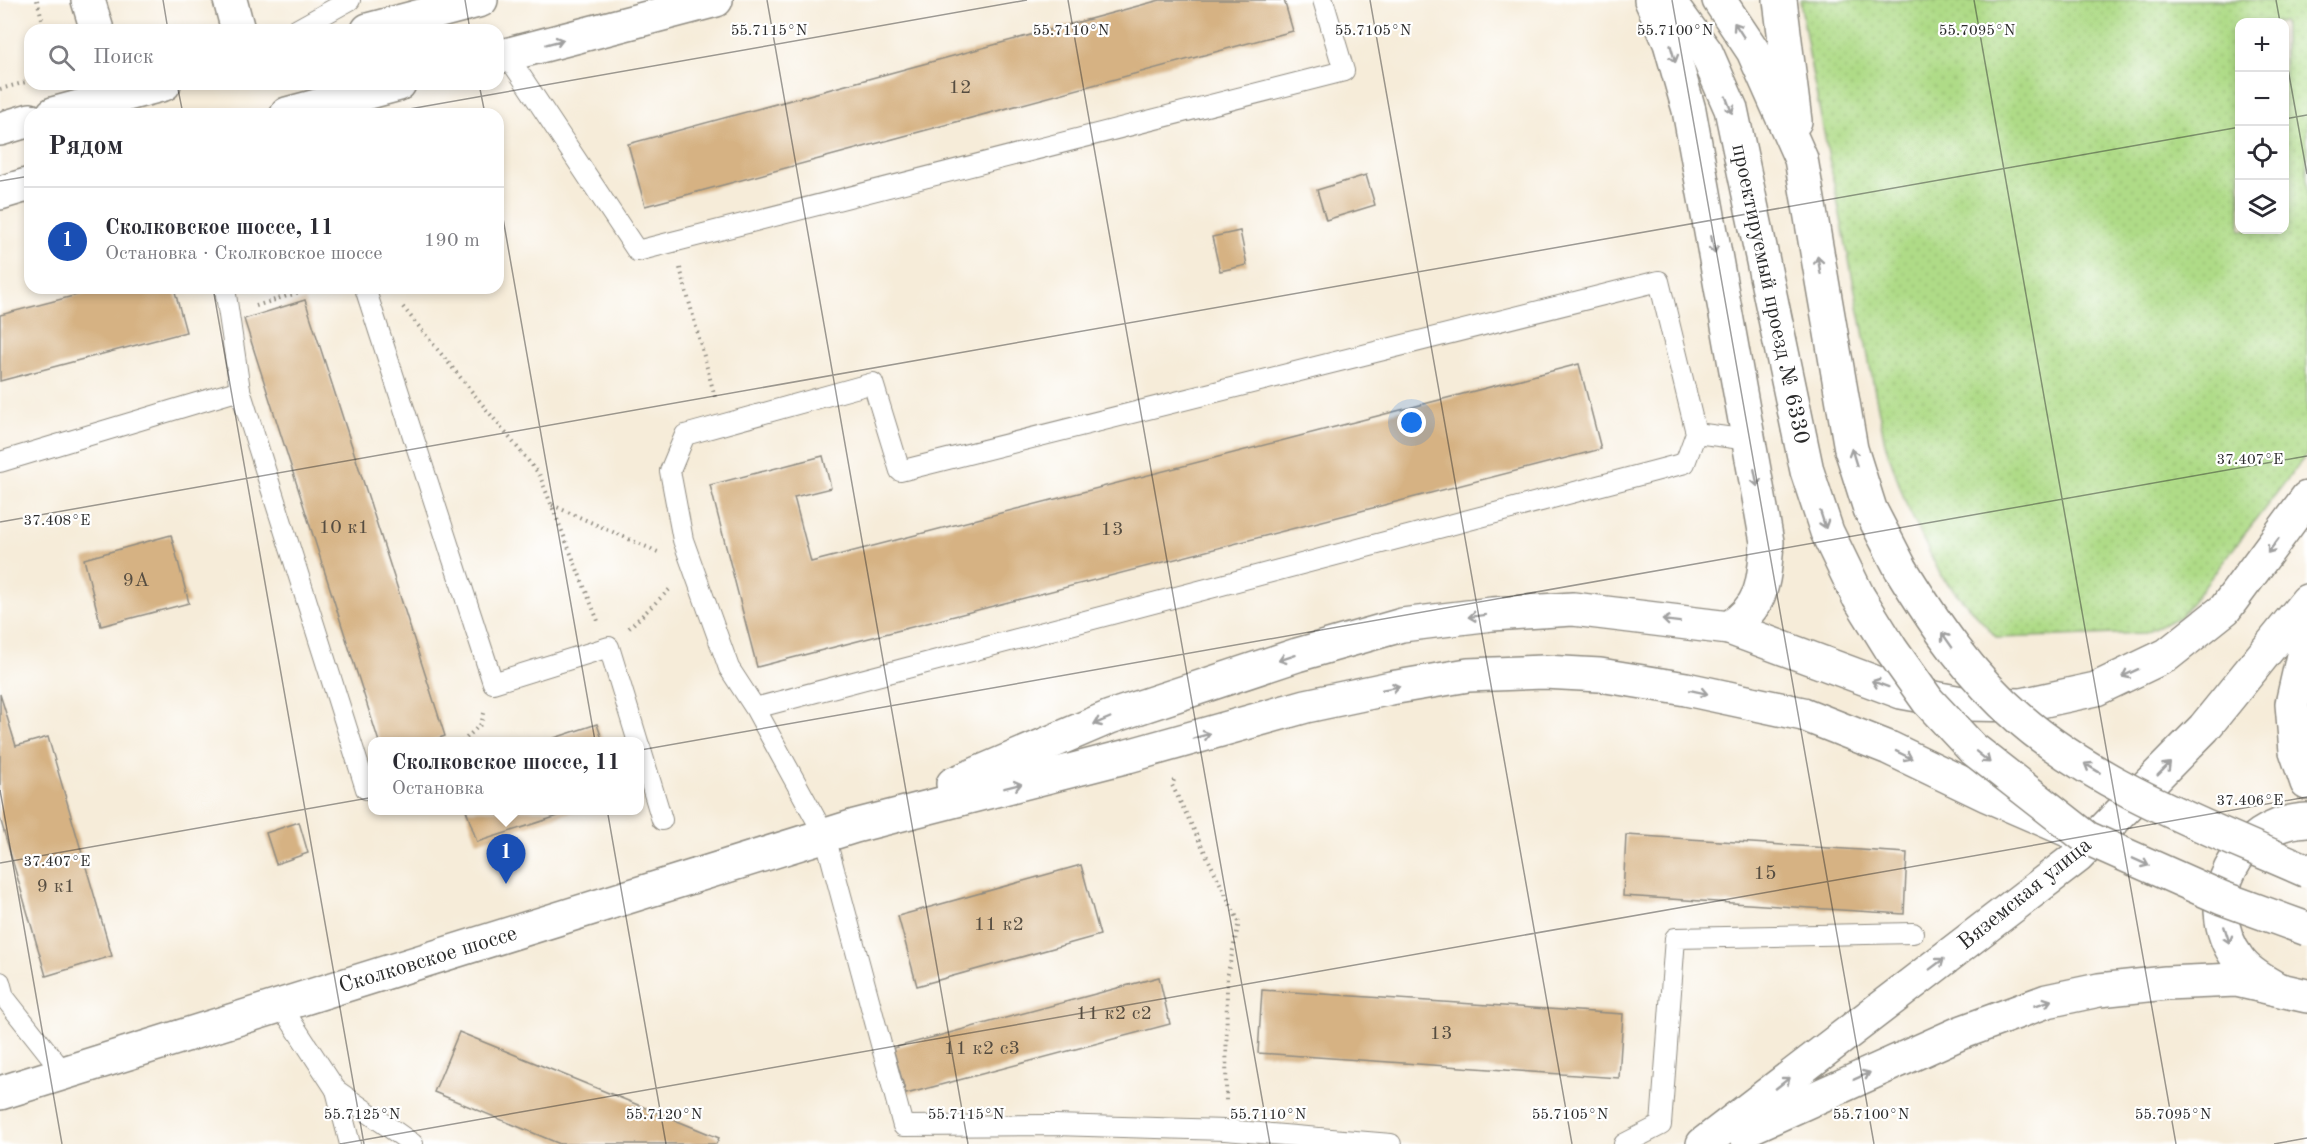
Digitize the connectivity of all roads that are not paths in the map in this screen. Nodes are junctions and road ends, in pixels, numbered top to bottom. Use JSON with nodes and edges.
{"nodes":[{"id":1,"x":88,"y":0,"type":"edge"},
{"id":2,"x":230,"y":0,"type":"edge"},
{"id":3,"x":350,"y":0,"type":"edge"},
{"id":4,"x":481,"y":0,"type":"edge"},
{"id":5,"x":716,"y":0,"type":"edge"},
{"id":6,"x":1323,"y":0,"type":"edge"},
{"id":7,"x":1651,"y":0,"type":"edge"},
{"id":8,"x":1668,"y":0,"type":"edge"},
{"id":9,"x":1719,"y":0,"type":"edge"},
{"id":10,"x":1780,"y":0,"type":"edge"},
{"id":11,"x":95,"y":24,"type":"edge"},
{"id":12,"x":236,"y":24,"type":"edge"},
{"id":13,"x":307,"y":24,"type":"edge"},
{"id":14,"x":391,"y":24,"type":"edge"},
{"id":15,"x":504,"y":55,"type":"edge"},
{"id":16,"x":504,"y":59,"type":"edge"},
{"id":17,"x":114,"y":90,"type":"edge"},
{"id":18,"x":377,"y":90,"type":"edge"},
{"id":19,"x":68,"y":108,"type":"edge"},
{"id":20,"x":309,"y":108,"type":"edge"},
{"id":21,"x":24,"y":122,"type":"edge"},
{"id":22,"x":0,"y":129,"type":"edge"},
{"id":23,"x":1801,"y":159,"type":"junction"},
{"id":24,"x":24,"y":186,"type":"edge"},
{"id":25,"x":0,"y":193,"type":"edge"},
{"id":26,"x":226,"y":294,"type":"edge"},
{"id":27,"x":367,"y":294,"type":"edge"},
{"id":28,"x":240,"y":390,"type":"junction"},
{"id":29,"x":1696,"y":433,"type":"junction"},
{"id":30,"x":1749,"y":440,"type":"junction"},
{"id":31,"x":0,"y":462,"type":"edge"},
{"id":32,"x":2307,"y":498,"type":"edge"},
{"id":33,"x":2307,"y":601,"type":"edge"},
{"id":34,"x":1729,"y":628,"type":"junction"},
{"id":35,"x":2307,"y":638,"type":"edge"},
{"id":36,"x":755,"y":708,"type":"junction"},
{"id":37,"x":637,"y":737,"type":"edge"},
{"id":38,"x":644,"y":763,"type":"edge"},
{"id":39,"x":2307,"y":783,"type":"edge"},
{"id":40,"x":368,"y":788,"type":"edge"},
{"id":41,"x":662,"y":820,"type":"dead end"},
{"id":42,"x":2307,"y":820,"type":"edge"},
{"id":43,"x":840,"y":831,"type":"junction"},
{"id":44,"x":2087,"y":838,"type":"junction"},
{"id":45,"x":2307,"y":871,"type":"edge"},
{"id":46,"x":2307,"y":929,"type":"edge"},
{"id":47,"x":1913,"y":933,"type":"dead end"},
{"id":48,"x":0,"y":982,"type":"edge"},
{"id":49,"x":2274,"y":987,"type":"junction"},
{"id":50,"x":2307,"y":996,"type":"edge"},
{"id":51,"x":281,"y":1006,"type":"junction"},
{"id":52,"x":64,"y":1073,"type":"junction"},
{"id":53,"x":336,"y":1090,"type":"junction"},
{"id":54,"x":0,"y":1093,"type":"edge"},
{"id":55,"x":350,"y":1144,"type":"edge"},
{"id":56,"x":413,"y":1144,"type":"edge"},
{"id":57,"x":1391,"y":1144,"type":"edge"},
{"id":58,"x":1624,"y":1144,"type":"edge"},
{"id":59,"x":1703,"y":1144,"type":"edge"},
{"id":60,"x":1714,"y":1144,"type":"edge"}],
"edges":[{"from":1,"to":11,"type":"street"},
{"from":2,"to":12,"type":"street"},
{"from":3,"to":13,"type":"lane"},
{"from":4,"to":14,"type":"street"},
{"from":15,"to":5,"type":"street","one_way":true},
{"from":6,"to":16,"type":"lane"},
{"from":7,"to":30,"type":"street","one_way":true},
{"from":8,"to":44,"type":"street","name":"проектируемый проезд № 6330","one_way":true,"bridge":true},
{"from":23,"to":9,"type":"street","one_way":true},
{"from":10,"to":23,"type":"street"},
{"from":17,"to":19,"type":"street"},
{"from":18,"to":20,"type":"street"},
{"from":21,"to":22,"type":"street"},
{"from":45,"to":23,"type":"street","one_way":true,"bridge":true},
{"from":24,"to":25,"type":"street"},
{"from":26,"to":28,"type":"lane"},
{"from":27,"to":37,"type":"lane"},
{"from":28,"to":31,"type":"lane"},
{"from":28,"to":40,"type":"lane"},
{"from":29,"to":30,"type":"lane"},
{"from":29,"to":36,"type":"lane"},
{"from":29,"to":36,"type":"lane"},
{"from":30,"to":34,"type":"street","one_way":true},
{"from":32,"to":34,"type":"street","one_way":true},
{"from":59,"to":33,"type":"street","name":"Вяземская улица","one_way":true},
{"from":34,"to":43,"type":"street","one_way":true},
{"from":35,"to":39,"type":"street"},
{"from":36,"to":43,"type":"lane"},
{"from":38,"to":41,"type":"lane"},
{"from":42,"to":49,"type":"street","one_way":true},
{"from":43,"to":44,"type":"street","one_way":true,"bridge":true},
{"from":43,"to":51,"type":"street","name":"Сколковское шоссе"},
{"from":43,"to":57,"type":"lane"},
{"from":44,"to":46,"type":"street","one_way":true,"bridge":true},
{"from":47,"to":58,"type":"lane"},
{"from":48,"to":52,"type":"lane"},
{"from":49,"to":50,"type":"street"},
{"from":60,"to":49,"type":"street","one_way":true},
{"from":51,"to":52,"type":"street","name":"Сколковское шоссе"},
{"from":51,"to":53,"type":"lane"},
{"from":52,"to":54,"type":"street","name":"Сколковское шоссе"},
{"from":53,"to":55,"type":"lane"},
{"from":53,"to":56,"type":"lane"}]}
